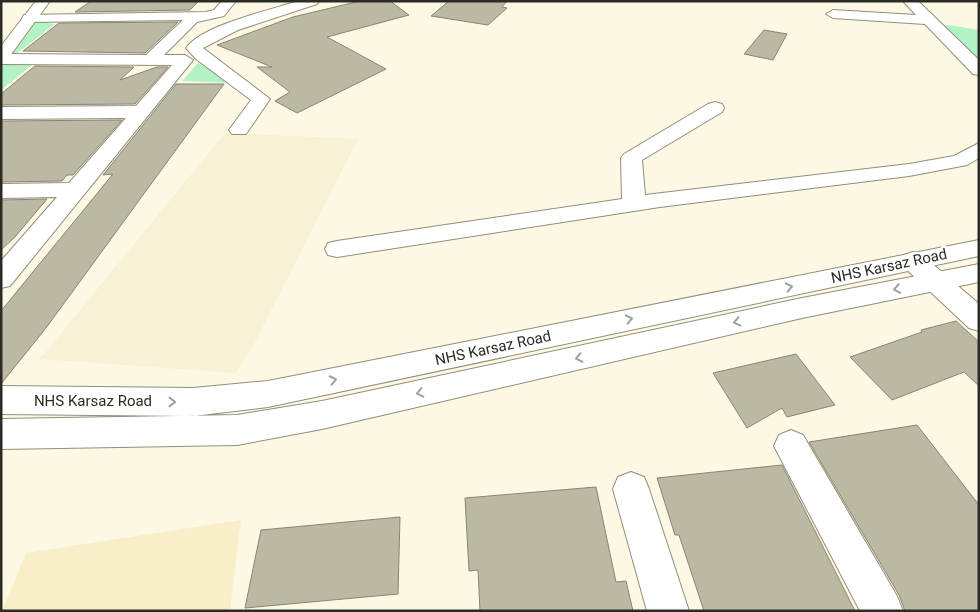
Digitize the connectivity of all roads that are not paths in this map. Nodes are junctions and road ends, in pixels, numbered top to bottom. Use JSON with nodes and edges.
{"nodes":[{"id":1,"x":228,"y":1,"type":"edge"},
{"id":2,"x":312,"y":1,"type":"edge"},
{"id":3,"x":910,"y":1,"type":"edge"},
{"id":4,"x":35,"y":5,"type":"edge"},
{"id":5,"x":287,"y":5,"type":"edge"},
{"id":6,"x":833,"y":14,"type":"dead end"},
{"id":7,"x":203,"y":15,"type":"junction"},
{"id":8,"x":929,"y":20,"type":"junction"},
{"id":9,"x":1,"y":38,"type":"edge"},
{"id":10,"x":1,"y":58,"type":"edge"},
{"id":11,"x":150,"y":59,"type":"junction"},
{"id":12,"x":979,"y":70,"type":"edge"},
{"id":13,"x":715,"y":108,"type":"dead end"},
{"id":14,"x":141,"y":112,"type":"junction"},
{"id":15,"x":1,"y":113,"type":"edge"},
{"id":16,"x":240,"y":130,"type":"dead end"},
{"id":17,"x":979,"y":149,"type":"edge"},
{"id":18,"x":76,"y":190,"type":"junction"},
{"id":19,"x":1,"y":191,"type":"edge"},
{"id":20,"x":634,"y":204,"type":"junction"},
{"id":21,"x":979,"y":248,"type":"edge"},
{"id":22,"x":337,"y":249,"type":"dead end"},
{"id":23,"x":913,"y":261,"type":"junction"},
{"id":24,"x":979,"y":273,"type":"edge"},
{"id":25,"x":1,"y":279,"type":"edge"},
{"id":26,"x":936,"y":282,"type":"junction"},
{"id":27,"x":979,"y":320,"type":"edge"},
{"id":28,"x":298,"y":388,"type":"junction"},
{"id":29,"x":1,"y":400,"type":"edge"},
{"id":30,"x":299,"y":419,"type":"junction"},
{"id":31,"x":1,"y":434,"type":"edge"},
{"id":32,"x":791,"y":446,"type":"dead end"},
{"id":33,"x":631,"y":489,"type":"dead end"},
{"id":34,"x":668,"y":611,"type":"edge"},
{"id":35,"x":882,"y":611,"type":"edge"}],
"edges":[{"from":1,"to":7,"type":"street"},
{"from":2,"to":5,"type":"street"},
{"from":3,"to":8,"type":"street"},
{"from":4,"to":7,"type":"street"},
{"from":4,"to":9,"type":"street"},
{"from":4,"to":10,"type":"street"},
{"from":5,"to":16,"type":"street"},
{"from":6,"to":8,"type":"street"},
{"from":7,"to":11,"type":"street"},
{"from":8,"to":12,"type":"street"},
{"from":10,"to":11,"type":"street"},
{"from":11,"to":14,"type":"street"},
{"from":13,"to":20,"type":"street"},
{"from":14,"to":15,"type":"street"},
{"from":14,"to":18,"type":"street"},
{"from":17,"to":20,"type":"street"},
{"from":18,"to":19,"type":"street"},
{"from":18,"to":25,"type":"street"},
{"from":20,"to":22,"type":"street"},
{"from":21,"to":23,"type":"street","name":"NHS Karsaz Road"},
{"from":23,"to":26,"type":"street"},
{"from":28,"to":23,"type":"street","name":"NHS Karsaz Road","one_way":true},
{"from":24,"to":26,"type":"street"},
{"from":26,"to":27,"type":"street"},
{"from":26,"to":30,"type":"street","one_way":true},
{"from":29,"to":28,"type":"street","name":"NHS Karsaz Road","one_way":true},
{"from":28,"to":30,"type":"street"},
{"from":30,"to":31,"type":"street"},
{"from":32,"to":35,"type":"street"},
{"from":33,"to":34,"type":"street"}]}
